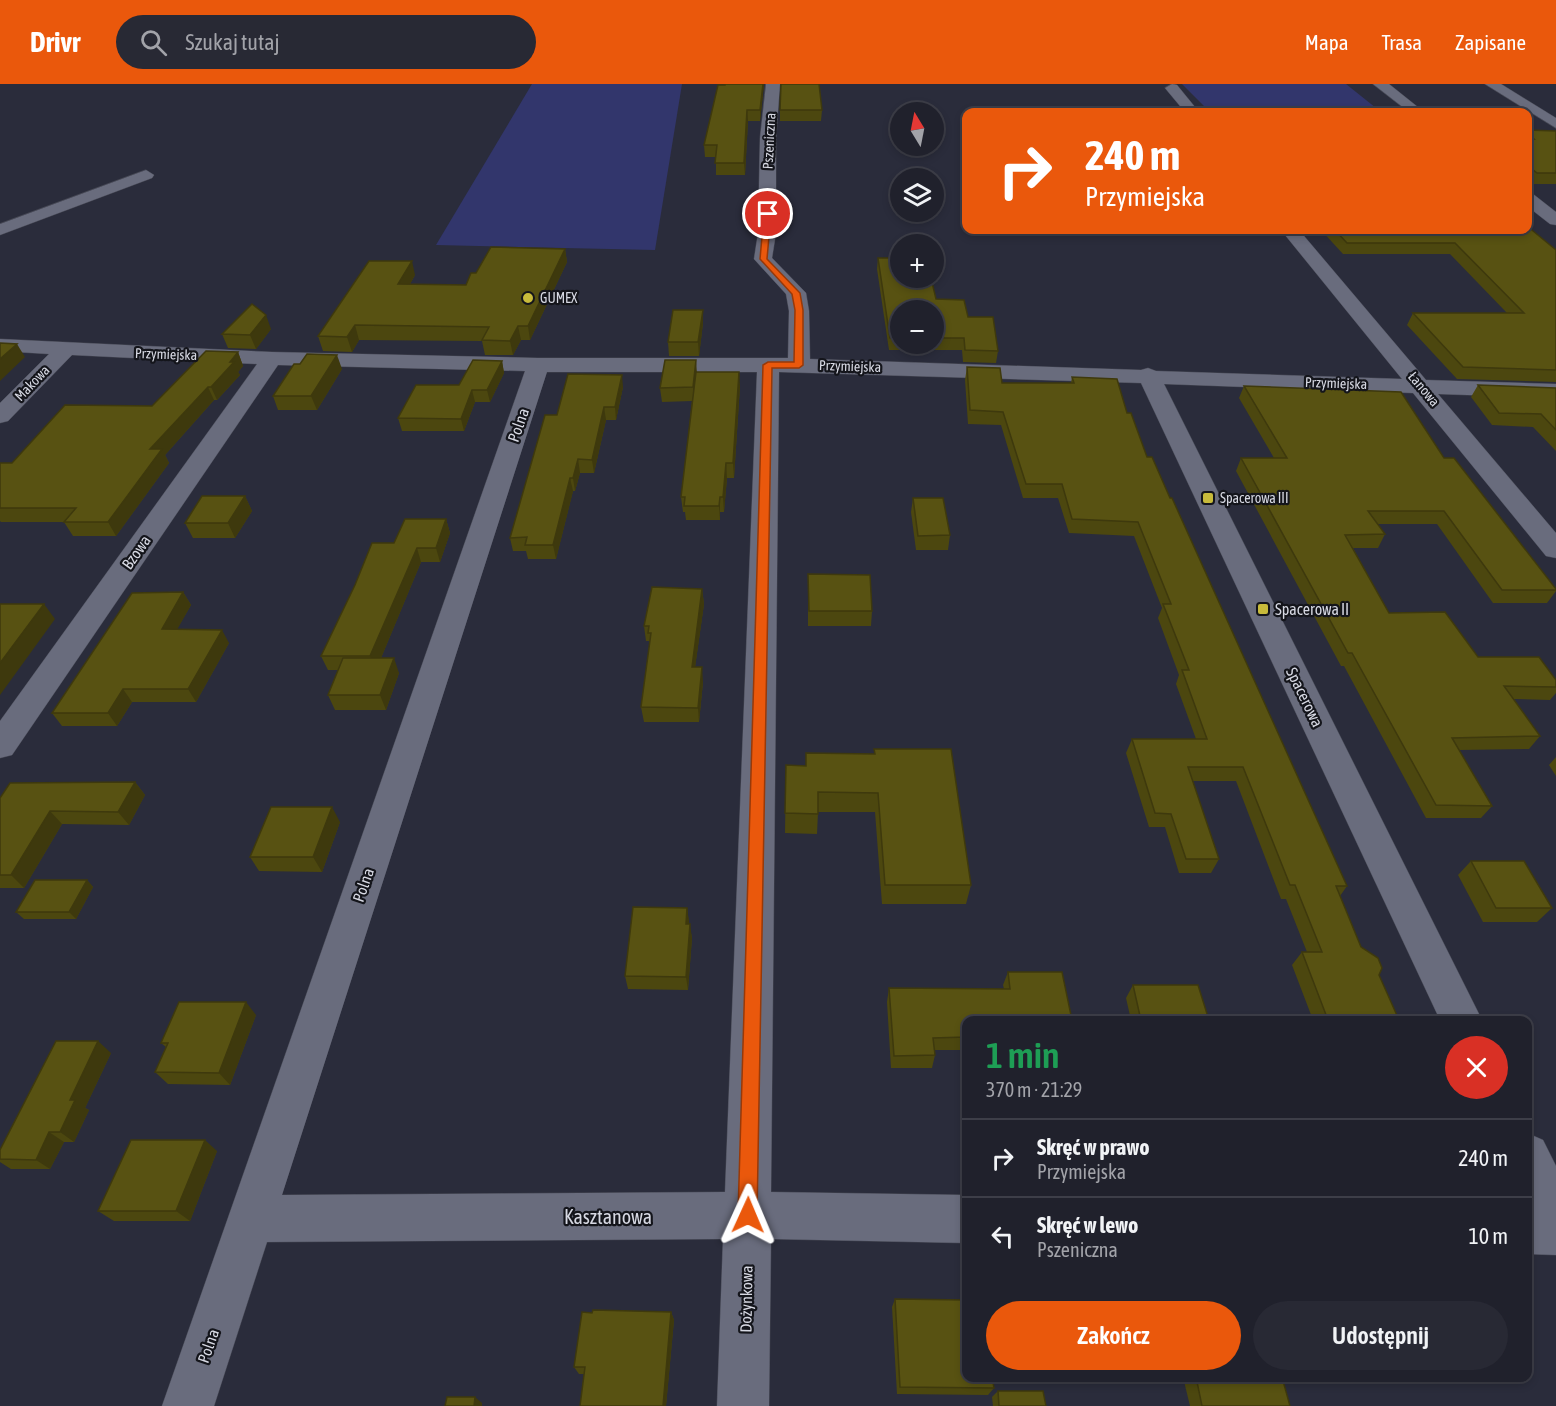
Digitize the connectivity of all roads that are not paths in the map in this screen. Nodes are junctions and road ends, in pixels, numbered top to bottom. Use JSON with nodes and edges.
{"nodes":[{"id":1,"x":773,"y":84,"type":"edge"},
{"id":2,"x":1380,"y":84,"type":"edge"},
{"id":3,"x":1492,"y":84,"type":"edge"},
{"id":4,"x":1172,"y":88,"type":"dead end"},
{"id":5,"x":1189,"y":108,"type":"edge"},
{"id":6,"x":1412,"y":108,"type":"edge"},
{"id":7,"x":1530,"y":108,"type":"edge"},
{"id":8,"x":1532,"y":109,"type":"edge"},
{"id":9,"x":1556,"y":124,"type":"edge"},
{"id":10,"x":146,"y":175,"type":"dead end"},
{"id":11,"x":1532,"y":202,"type":"edge"},
{"id":12,"x":1556,"y":220,"type":"edge"},
{"id":13,"x":0,"y":230,"type":"edge"},
{"id":14,"x":1293,"y":234,"type":"edge"},
{"id":15,"x":0,"y":345,"type":"edge"},
{"id":16,"x":65,"y":350,"type":"junction"},
{"id":17,"x":272,"y":358,"type":"junction"},
{"id":18,"x":538,"y":365,"type":"junction"},
{"id":19,"x":783,"y":365,"type":"junction"},
{"id":20,"x":1148,"y":375,"type":"junction"},
{"id":21,"x":1421,"y":386,"type":"junction"},
{"id":22,"x":1556,"y":391,"type":"edge"},
{"id":23,"x":0,"y":416,"type":"edge"},
{"id":24,"x":1556,"y":550,"type":"edge"},
{"id":25,"x":0,"y":746,"type":"edge"},
{"id":26,"x":1459,"y":1016,"type":"edge"},
{"id":27,"x":1532,"y":1166,"type":"edge"},
{"id":28,"x":748,"y":1215,"type":"junction"},
{"id":29,"x":1556,"y":1216,"type":"edge"},
{"id":30,"x":251,"y":1219,"type":"junction"},
{"id":31,"x":962,"y":1219,"type":"edge"},
{"id":32,"x":1532,"y":1230,"type":"edge"},
{"id":33,"x":1556,"y":1231,"type":"edge"},
{"id":34,"x":188,"y":1406,"type":"edge"},
{"id":35,"x":743,"y":1406,"type":"edge"}],
"edges":[{"from":1,"to":19,"type":"street","name":"Pszeniczna"},
{"from":2,"to":6,"type":"street"},
{"from":3,"to":7,"type":"street"},
{"from":4,"to":5,"type":"street"},
{"from":8,"to":9,"type":"street"},
{"from":10,"to":13,"type":"street"},
{"from":11,"to":12,"type":"street"},
{"from":14,"to":21,"type":"street","name":"Łanowa"},
{"from":15,"to":16,"type":"street","name":"Przymiejska"},
{"from":16,"to":17,"type":"street","name":"Przymiejska"},
{"from":16,"to":23,"type":"street","name":"Makowa"},
{"from":17,"to":18,"type":"street","name":"Przymiejska"},
{"from":17,"to":25,"type":"street","name":"Bzowa"},
{"from":18,"to":19,"type":"street","name":"Przymiejska"},
{"from":18,"to":30,"type":"street","name":"Polna"},
{"from":19,"to":20,"type":"street","name":"Przymiejska"},
{"from":19,"to":28,"type":"street","name":"Dożynkowa"},
{"from":20,"to":21,"type":"street","name":"Przymiejska"},
{"from":20,"to":26,"type":"street","name":"Spacerowa"},
{"from":21,"to":22,"type":"street","name":"Przymiejska"},
{"from":21,"to":24,"type":"street","name":"Łanowa"},
{"from":27,"to":29,"type":"street"},
{"from":28,"to":30,"type":"street","name":"Kasztanowa"},
{"from":28,"to":31,"type":"street","name":"Kasztanowa"},
{"from":28,"to":35,"type":"street","name":"Dożynkowa"},
{"from":30,"to":34,"type":"street","name":"Polna"},
{"from":32,"to":33,"type":"street"}]}
